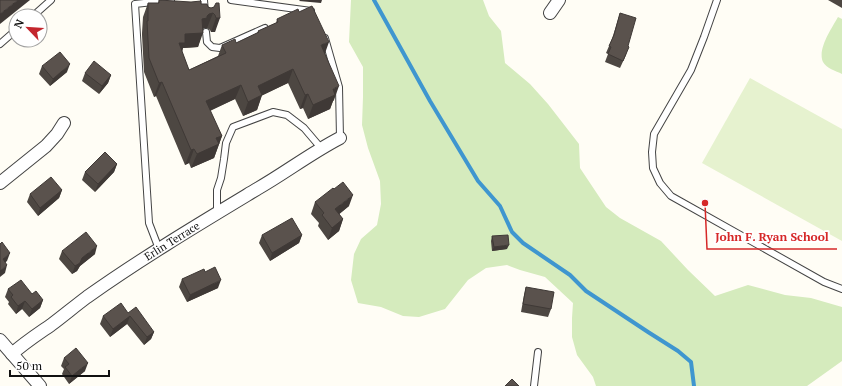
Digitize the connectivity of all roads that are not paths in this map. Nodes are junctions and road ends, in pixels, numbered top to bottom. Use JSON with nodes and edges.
{"nodes":[{"id":1,"x":52,"y":0,"type":"edge"},
{"id":2,"x":171,"y":0,"type":"edge"},
{"id":3,"x":204,"y":0,"type":"edge"},
{"id":4,"x":232,"y":0,"type":"edge"},
{"id":5,"x":559,"y":0,"type":"edge"},
{"id":6,"x":717,"y":0,"type":"edge"},
{"id":7,"x":42,"y":8,"type":"edge"},
{"id":8,"x":304,"y":10,"type":"junction"},
{"id":9,"x":550,"y":13,"type":"dead end"},
{"id":10,"x":290,"y":16,"type":"edge"},
{"id":11,"x":315,"y":16,"type":"edge"},
{"id":12,"x":206,"y":18,"type":"edge"},
{"id":13,"x":269,"y":26,"type":"edge"},
{"id":14,"x":322,"y":29,"type":"edge"},
{"id":15,"x":206,"y":32,"type":"dead end"},
{"id":16,"x":8,"y":37,"type":"edge"},
{"id":17,"x":0,"y":44,"type":"edge"},
{"id":18,"x":64,"y":123,"type":"dead end"},
{"id":19,"x":340,"y":138,"type":"joint"},
{"id":20,"x":321,"y":148,"type":"junction"},
{"id":21,"x":0,"y":183,"type":"edge"},
{"id":22,"x":218,"y":212,"type":"junction"},
{"id":23,"x":160,"y":249,"type":"junction"},
{"id":24,"x":842,"y":289,"type":"edge"},
{"id":25,"x":0,"y":340,"type":"edge"},
{"id":26,"x":538,"y":352,"type":"dead end"},
{"id":27,"x":12,"y":354,"type":"junction"},
{"id":28,"x":40,"y":386,"type":"edge"},
{"id":29,"x":534,"y":386,"type":"edge"}],
"edges":[{"from":1,"to":7,"type":"lane"},
{"from":2,"to":23,"type":"lane"},
{"from":3,"to":12,"type":"lane"},
{"from":4,"to":8,"type":"lane"},
{"from":5,"to":9,"type":"street"},
{"from":6,"to":24,"type":"lane"},
{"from":8,"to":10,"type":"lane"},
{"from":8,"to":11,"type":"lane"},
{"from":13,"to":15,"type":"lane"},
{"from":14,"to":19,"type":"lane"},
{"from":16,"to":17,"type":"lane"},
{"from":18,"to":21,"type":"street"},
{"from":19,"to":20,"type":"street","name":"Erlin Terrace"},
{"from":20,"to":22,"type":"street","name":"Erlin Terrace"},
{"from":20,"to":22,"type":"lane"},
{"from":22,"to":23,"type":"street","name":"Erlin Terrace"},
{"from":23,"to":27,"type":"street","name":"Erlin Terrace"},
{"from":25,"to":27,"type":"street"},
{"from":26,"to":29,"type":"lane"},
{"from":27,"to":28,"type":"street"}]}
